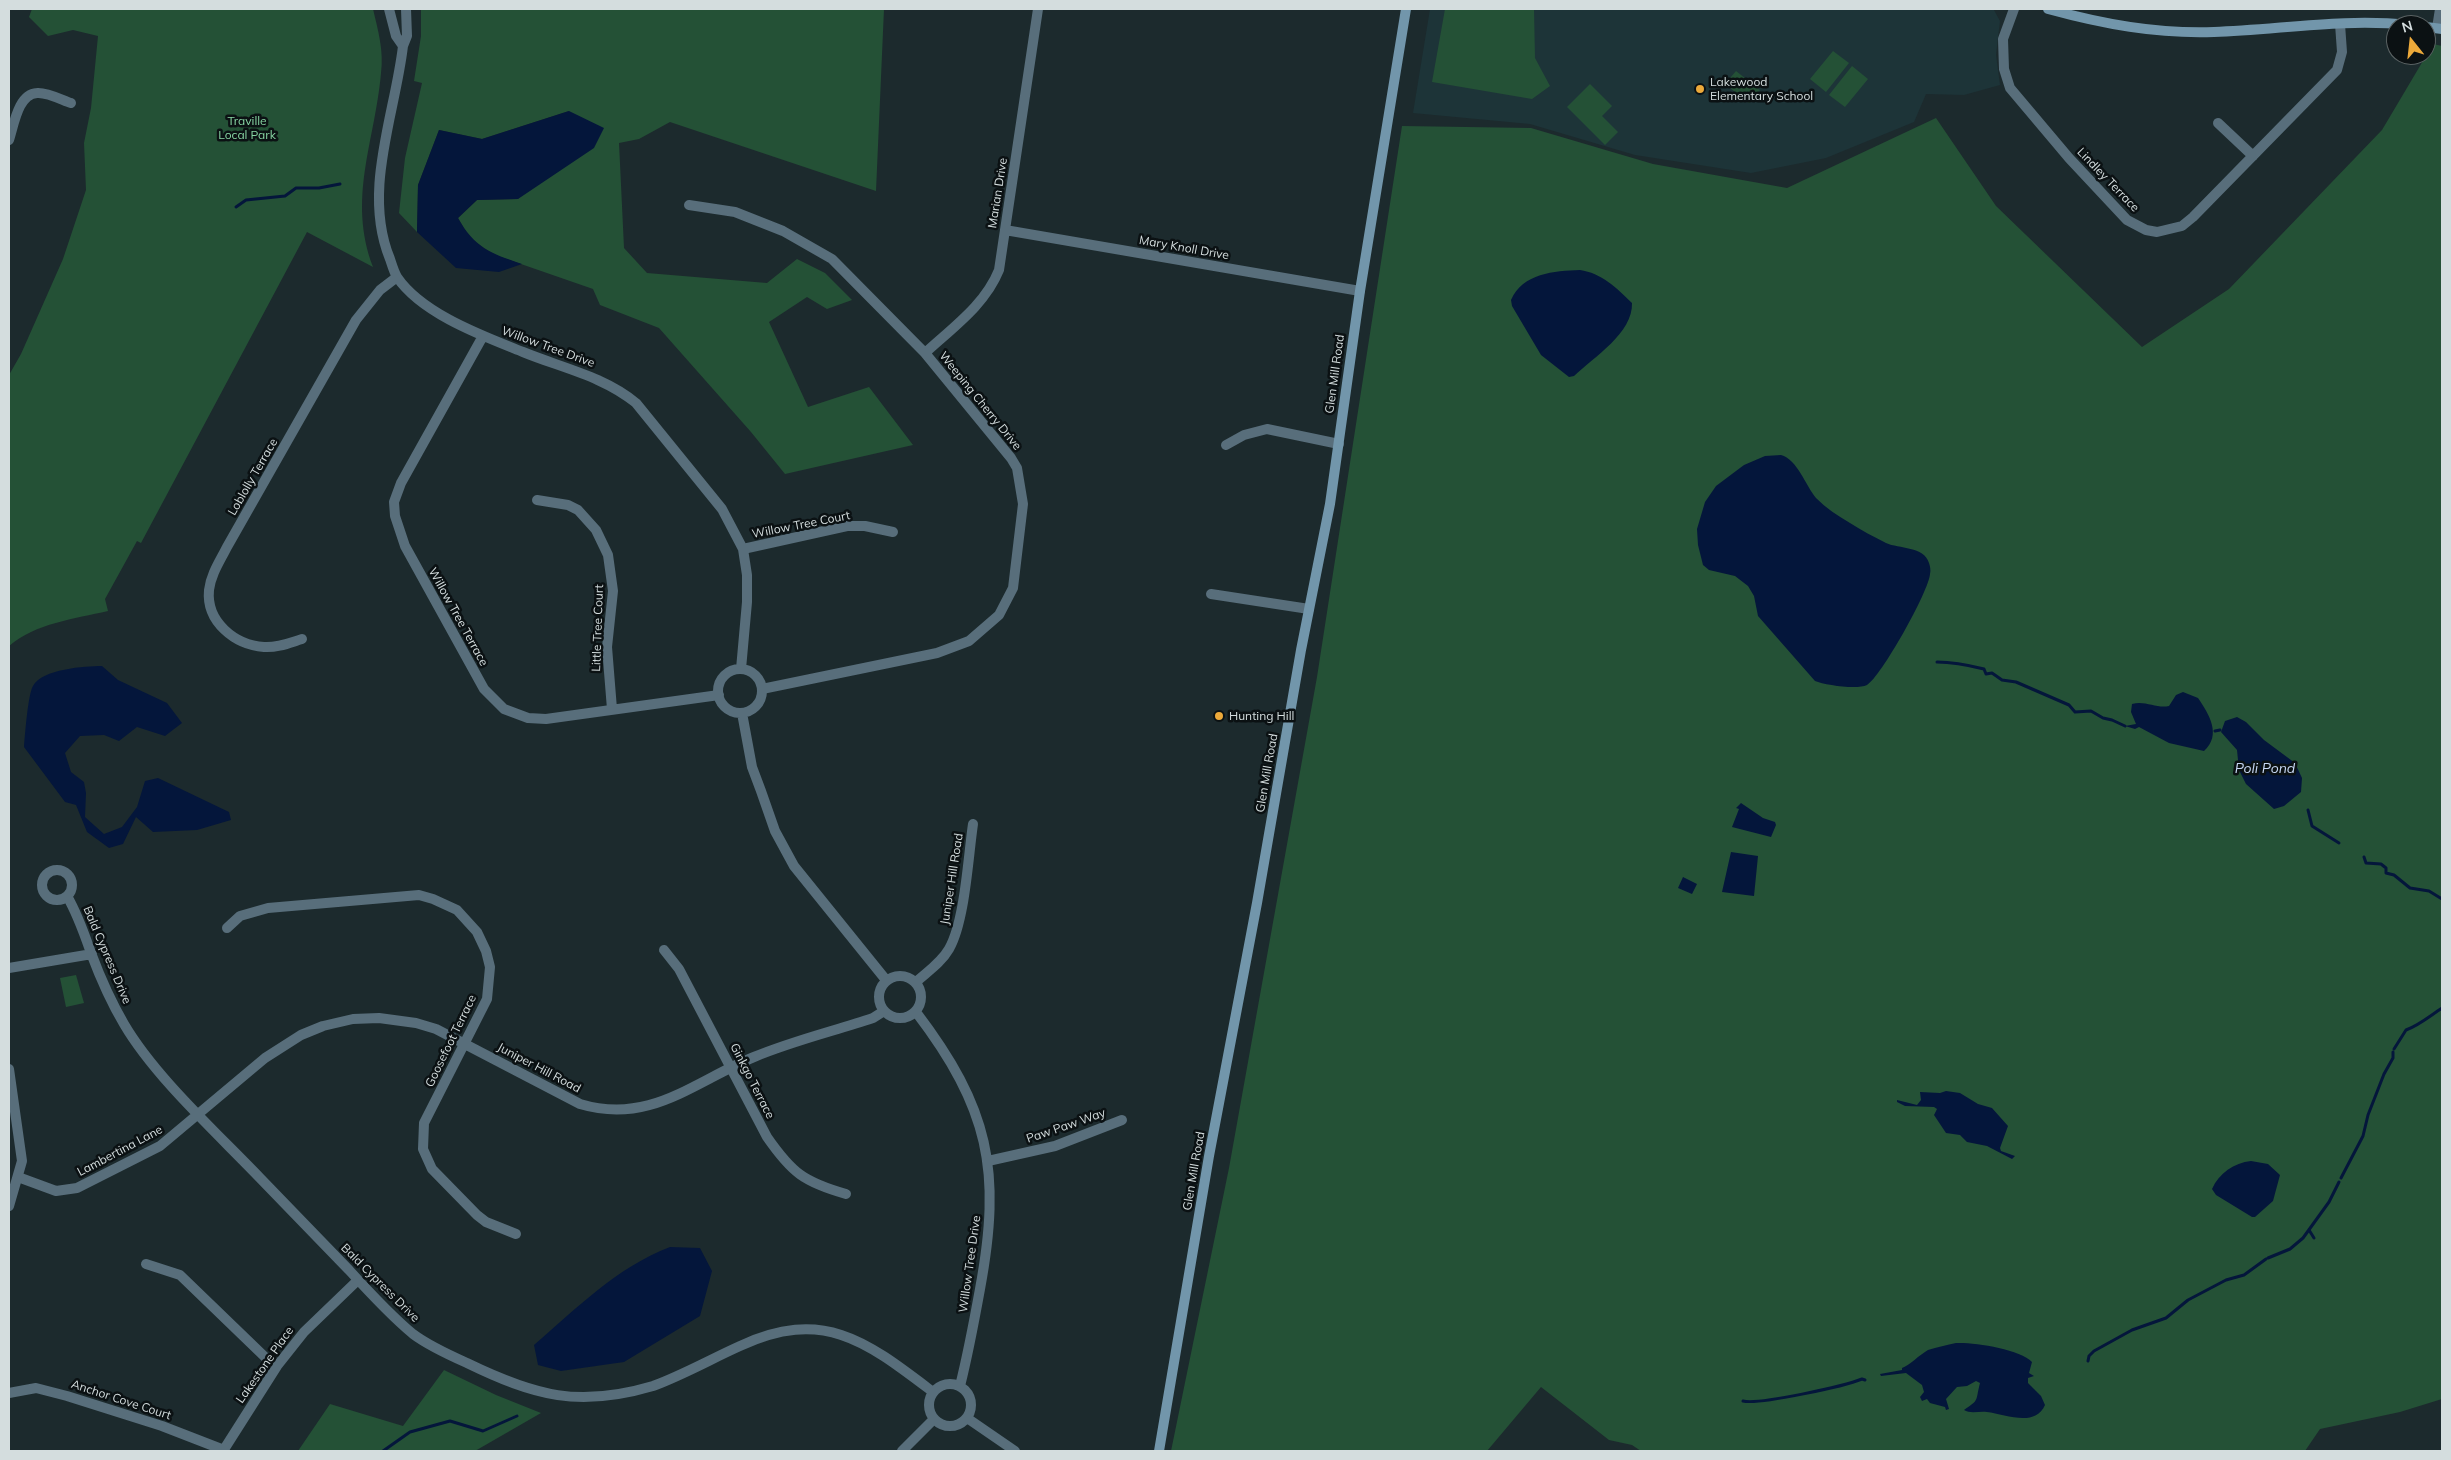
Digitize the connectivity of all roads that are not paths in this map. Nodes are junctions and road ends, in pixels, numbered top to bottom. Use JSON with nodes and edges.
{"nodes":[{"id":1,"x":389,"y":9,"type":"edge"},
{"id":2,"x":406,"y":9,"type":"edge"},
{"id":3,"x":1038,"y":9,"type":"edge"},
{"id":4,"x":1406,"y":9,"type":"edge"},
{"id":5,"x":2014,"y":9,"type":"edge"},
{"id":6,"x":2048,"y":9,"type":"edge"},
{"id":7,"x":2440,"y":9,"type":"edge"},
{"id":8,"x":2340,"y":24,"type":"junction"},
{"id":9,"x":2386,"y":25,"type":"edge"},
{"id":10,"x":2440,"y":29,"type":"edge"},
{"id":11,"x":403,"y":46,"type":"junction"},
{"id":12,"x":71,"y":103,"type":"dead end"},
{"id":13,"x":2218,"y":123,"type":"dead end"},
{"id":14,"x":9,"y":140,"type":"edge"},
{"id":15,"x":2253,"y":156,"type":"junction"},
{"id":16,"x":689,"y":205,"type":"dead end"},
{"id":17,"x":1005,"y":230,"type":"junction"},
{"id":18,"x":397,"y":276,"type":"junction"},
{"id":19,"x":1360,"y":291,"type":"junction"},
{"id":20,"x":483,"y":336,"type":"junction"},
{"id":21,"x":924,"y":353,"type":"junction"},
{"id":22,"x":1339,"y":444,"type":"junction"},
{"id":23,"x":1226,"y":445,"type":"dead end"},
{"id":24,"x":537,"y":500,"type":"dead end"},
{"id":25,"x":893,"y":532,"type":"dead end"},
{"id":26,"x":743,"y":549,"type":"junction"},
{"id":27,"x":1212,"y":594,"type":"dead end"},
{"id":28,"x":1309,"y":609,"type":"junction"},
{"id":29,"x":302,"y":639,"type":"dead end"},
{"id":30,"x":740,"y":669,"type":"junction"},
{"id":31,"x":762,"y":689,"type":"junction"},
{"id":32,"x":719,"y":695,"type":"junction"},
{"id":33,"x":612,"y":709,"type":"junction"},
{"id":34,"x":742,"y":713,"type":"junction"},
{"id":35,"x":973,"y":824,"type":"dead end"},
{"id":36,"x":68,"y":896,"type":"dead end"},
{"id":37,"x":227,"y":928,"type":"dead end"},
{"id":38,"x":664,"y":950,"type":"dead end"},
{"id":39,"x":92,"y":954,"type":"junction"},
{"id":40,"x":9,"y":968,"type":"edge"},
{"id":41,"x":886,"y":980,"type":"junction"},
{"id":42,"x":916,"y":982,"type":"junction"},
{"id":43,"x":884,"y":1011,"type":"junction"},
{"id":44,"x":916,"y":1012,"type":"junction"},
{"id":45,"x":464,"y":1044,"type":"junction"},
{"id":46,"x":732,"y":1068,"type":"junction"},
{"id":47,"x":9,"y":1069,"type":"edge"},
{"id":48,"x":198,"y":1114,"type":"junction"},
{"id":49,"x":1122,"y":1120,"type":"dead end"},
{"id":50,"x":988,"y":1161,"type":"junction"},
{"id":51,"x":18,"y":1177,"type":"junction"},
{"id":52,"x":846,"y":1194,"type":"dead end"},
{"id":53,"x":9,"y":1206,"type":"edge"},
{"id":54,"x":516,"y":1234,"type":"dead end"},
{"id":55,"x":146,"y":1264,"type":"dead end"},
{"id":56,"x":358,"y":1280,"type":"junction"},
{"id":57,"x":277,"y":1366,"type":"junction"},
{"id":58,"x":960,"y":1386,"type":"junction"},
{"id":59,"x":933,"y":1392,"type":"junction"},
{"id":60,"x":9,"y":1393,"type":"edge"},
{"id":61,"x":967,"y":1418,"type":"junction"},
{"id":62,"x":934,"y":1420,"type":"junction"},
{"id":63,"x":223,"y":1450,"type":"edge"},
{"id":64,"x":902,"y":1451,"type":"edge"},
{"id":65,"x":1015,"y":1451,"type":"edge"},
{"id":66,"x":1159,"y":1451,"type":"edge"}],
"edges":[{"from":1,"to":11,"type":"street"},
{"from":2,"to":11,"type":"street","name":"Willow Tree Drive"},
{"from":3,"to":17,"type":"street","name":"Marian Drive"},
{"from":4,"to":19,"type":"main road","name":"Glen Mill Road"},
{"from":5,"to":15,"type":"street","name":"Lindley Terrace"},
{"from":6,"to":8,"type":"main road"},
{"from":7,"to":10,"type":"street"},
{"from":8,"to":9,"type":"main road"},
{"from":8,"to":15,"type":"street","name":"Lindley Terrace"},
{"from":11,"to":18,"type":"street","name":"Willow Tree Drive"},
{"from":12,"to":14,"type":"street"},
{"from":13,"to":15,"type":"street"},
{"from":16,"to":21,"type":"street","name":"Weeping Cherry Drive"},
{"from":17,"to":19,"type":"street","name":"Mary Knoll Drive"},
{"from":17,"to":21,"type":"street","name":"Marian Drive"},
{"from":18,"to":20,"type":"street","name":"Willow Tree Drive"},
{"from":18,"to":29,"type":"street","name":"Loblolly Terrace"},
{"from":19,"to":22,"type":"main road","name":"Glen Mill Road"},
{"from":20,"to":26,"type":"street","name":"Willow Tree Drive"},
{"from":20,"to":33,"type":"street","name":"Willow Tree Terrace"},
{"from":21,"to":31,"type":"street","name":"Weeping Cherry Drive"},
{"from":22,"to":23,"type":"street"},
{"from":22,"to":28,"type":"main road","name":"Glen Mill Road"},
{"from":24,"to":33,"type":"street","name":"Little Tree Court"},
{"from":25,"to":26,"type":"street","name":"Willow Tree Court"},
{"from":26,"to":30,"type":"street","name":"Willow Tree Drive"},
{"from":27,"to":28,"type":"street"},
{"from":28,"to":66,"type":"main road","name":"Glen Mill Road"},
{"from":30,"to":31,"type":"street"},
{"from":30,"to":32,"type":"street"},
{"from":31,"to":34,"type":"street"},
{"from":32,"to":33,"type":"street","name":"Willow Tree Terrace"},
{"from":32,"to":34,"type":"street"},
{"from":34,"to":41,"type":"street"},
{"from":35,"to":42,"type":"street","name":"Juniper Hill Road"},
{"from":36,"to":39,"type":"street","name":"Bald Cypress Drive"},
{"from":37,"to":45,"type":"street","name":"Goosefoot Terrace"},
{"from":38,"to":46,"type":"street","name":"Ginkgo Terrace"},
{"from":39,"to":40,"type":"street"},
{"from":39,"to":48,"type":"street","name":"Bald Cypress Drive"},
{"from":41,"to":42,"type":"street"},
{"from":41,"to":43,"type":"street"},
{"from":42,"to":44,"type":"street"},
{"from":43,"to":44,"type":"street"},
{"from":43,"to":46,"type":"street","name":"Juniper Hill Road"},
{"from":44,"to":50,"type":"street","name":"Willow Tree Drive"},
{"from":45,"to":46,"type":"street","name":"Juniper Hill Road"},
{"from":45,"to":48,"type":"street","name":"Juniper Hill Road"},
{"from":45,"to":54,"type":"street","name":"Goosefoot Terrace"},
{"from":46,"to":52,"type":"street","name":"Ginkgo Terrace"},
{"from":47,"to":51,"type":"street"},
{"from":48,"to":51,"type":"street","name":"Lambertina Lane"},
{"from":48,"to":56,"type":"street","name":"Bald Cypress Drive"},
{"from":49,"to":50,"type":"street","name":"Paw Paw Way"},
{"from":50,"to":58,"type":"street","name":"Willow Tree Drive"},
{"from":51,"to":53,"type":"street"},
{"from":55,"to":57,"type":"street"},
{"from":56,"to":57,"type":"street","name":"Lakestone Place"},
{"from":56,"to":59,"type":"street","name":"Bald Cypress Drive"},
{"from":57,"to":63,"type":"street","name":"Lakestone Place"},
{"from":58,"to":59,"type":"street"},
{"from":58,"to":61,"type":"street"},
{"from":59,"to":62,"type":"street"},
{"from":60,"to":63,"type":"street","name":"Anchor Cove Court"},
{"from":61,"to":62,"type":"street"},
{"from":61,"to":65,"type":"street"},
{"from":62,"to":64,"type":"street"}]}
